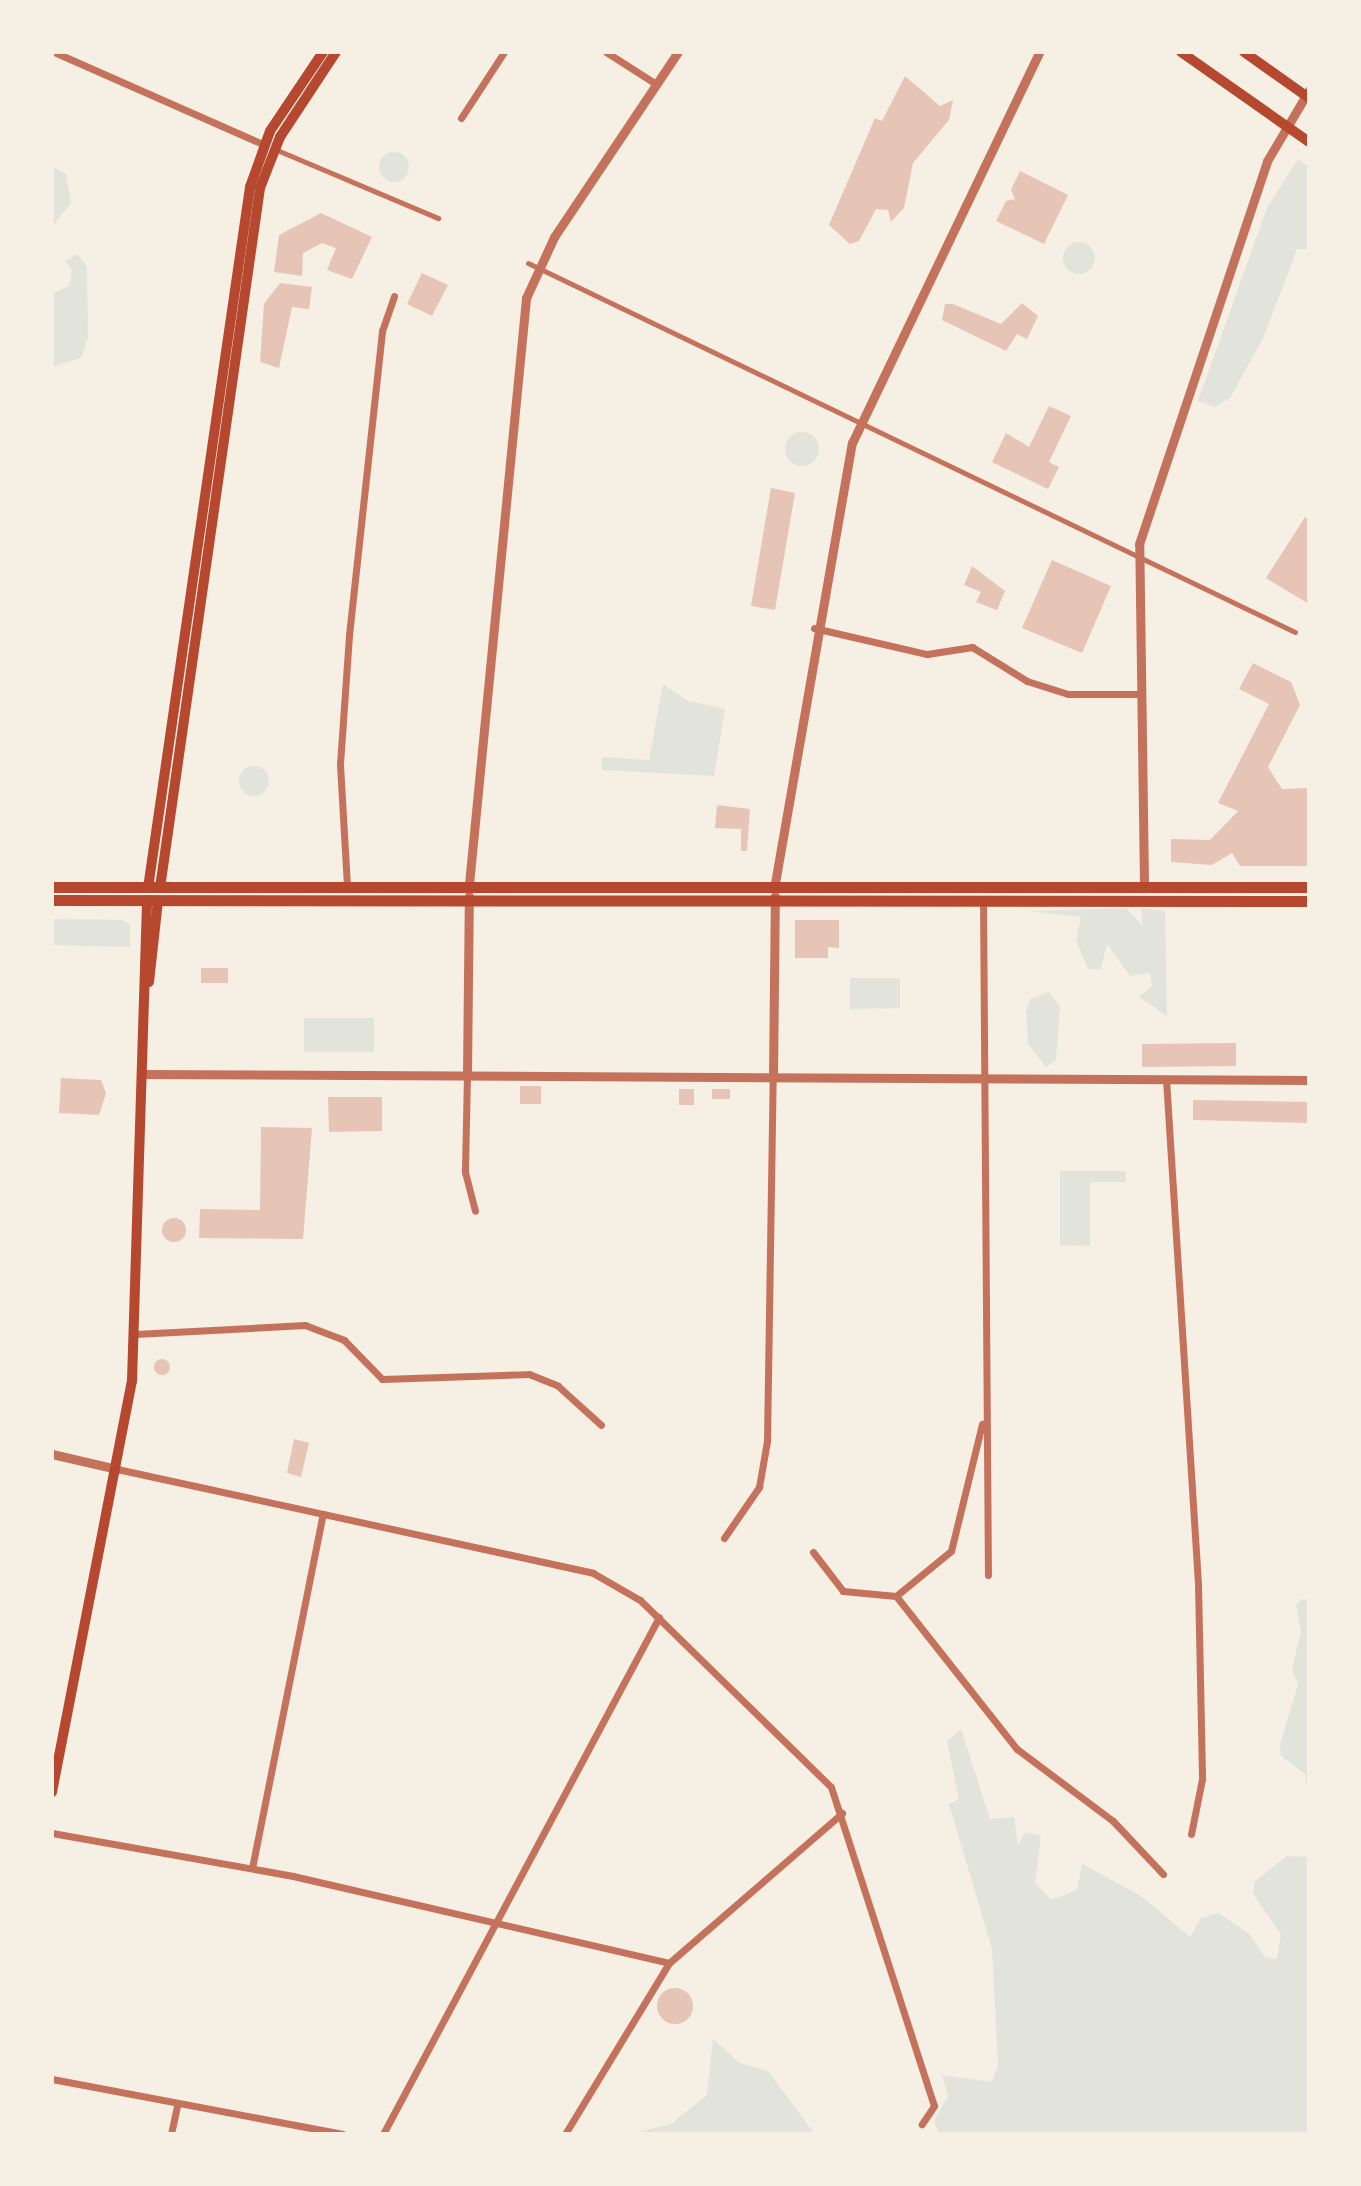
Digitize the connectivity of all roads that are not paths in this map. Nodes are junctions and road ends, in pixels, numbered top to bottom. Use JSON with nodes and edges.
{"nodes":[{"id":1,"x":323,"y":52,"type":"edge"},
{"id":2,"x":336,"y":52,"type":"edge"},
{"id":3,"x":504,"y":52,"type":"edge"},
{"id":4,"x":606,"y":52,"type":"edge"},
{"id":5,"x":678,"y":52,"type":"edge"},
{"id":6,"x":1039,"y":52,"type":"edge"},
{"id":7,"x":1181,"y":52,"type":"edge"},
{"id":8,"x":1244,"y":52,"type":"edge"},
{"id":9,"x":53,"y":54,"type":"edge"},
{"id":10,"x":656,"y":84,"type":"junction"},
{"id":11,"x":1308,"y":94,"type":"edge"},
{"id":12,"x":461,"y":118,"type":"dead end"},
{"id":13,"x":1284,"y":125,"type":"junction"},
{"id":14,"x":1309,"y":142,"type":"edge"},
{"id":15,"x":269,"y":146,"type":"junction"},
{"id":16,"x":438,"y":218,"type":"dead end"},
{"id":17,"x":532,"y":266,"type":"junction"},
{"id":18,"x":394,"y":296,"type":"dead end"},
{"id":19,"x":858,"y":427,"type":"junction"},
{"id":20,"x":1137,"y":559,"type":"junction"},
{"id":21,"x":814,"y":628,"type":"junction"},
{"id":22,"x":1295,"y":632,"type":"dead end"},
{"id":23,"x":1137,"y":694,"type":"junction"},
{"id":24,"x":174,"y":698,"type":"junction"},
{"id":25,"x":186,"y":699,"type":"junction"},
{"id":26,"x":1144,"y":884,"type":"junction"},
{"id":27,"x":347,"y":886,"type":"junction"},
{"id":28,"x":52,"y":887,"type":"edge"},
{"id":29,"x":1309,"y":887,"type":"edge"},
{"id":30,"x":775,"y":889,"type":"junction"},
{"id":31,"x":469,"y":890,"type":"junction"},
{"id":32,"x":153,"y":894,"type":"junction"},
{"id":33,"x":983,"y":897,"type":"junction"},
{"id":34,"x":1144,"y":898,"type":"junction"},
{"id":35,"x":52,"y":900,"type":"edge"},
{"id":36,"x":1309,"y":901,"type":"edge"},
{"id":37,"x":141,"y":1074,"type":"junction"},
{"id":38,"x":467,"y":1074,"type":"junction"},
{"id":39,"x":773,"y":1077,"type":"junction"},
{"id":40,"x":982,"y":1078,"type":"junction"},
{"id":41,"x":1166,"y":1079,"type":"junction"},
{"id":42,"x":1309,"y":1080,"type":"edge"},
{"id":43,"x":475,"y":1211,"type":"dead end"},
{"id":44,"x":135,"y":1334,"type":"junction"},
{"id":45,"x":982,"y":1422,"type":"junction"},
{"id":46,"x":601,"y":1425,"type":"dead end"},
{"id":47,"x":52,"y":1454,"type":"edge"},
{"id":48,"x":117,"y":1469,"type":"junction"},
{"id":49,"x":323,"y":1514,"type":"junction"},
{"id":50,"x":724,"y":1538,"type":"dead end"},
{"id":51,"x":813,"y":1552,"type":"dead end"},
{"id":52,"x":988,"y":1575,"type":"dead end"},
{"id":53,"x":896,"y":1596,"type":"junction"},
{"id":54,"x":659,"y":1617,"type":"junction"},
{"id":55,"x":52,"y":1792,"type":"edge"},
{"id":56,"x":842,"y":1813,"type":"junction"},
{"id":57,"x":52,"y":1833,"type":"edge"},
{"id":58,"x":1191,"y":1834,"type":"dead end"},
{"id":59,"x":252,"y":1868,"type":"junction"},
{"id":60,"x":1163,"y":1874,"type":"dead end"},
{"id":61,"x":497,"y":1919,"type":"junction"},
{"id":62,"x":669,"y":1963,"type":"junction"},
{"id":63,"x":52,"y":2079,"type":"edge"},
{"id":64,"x":177,"y":2105,"type":"junction"},
{"id":65,"x":922,"y":2124,"type":"dead end"},
{"id":66,"x":171,"y":2134,"type":"edge"},
{"id":67,"x":343,"y":2134,"type":"edge"},
{"id":68,"x":383,"y":2134,"type":"edge"},
{"id":69,"x":565,"y":2134,"type":"edge"}],
"edges":[{"from":1,"to":15,"type":"main road"},
{"from":2,"to":15,"type":"main road"},
{"from":3,"to":12,"type":"street"},
{"from":4,"to":10,"type":"street"},
{"from":5,"to":10,"type":"street"},
{"from":6,"to":19,"type":"street"},
{"from":7,"to":13,"type":"main road"},
{"from":8,"to":11,"type":"main road"},
{"from":9,"to":15,"type":"street"},
{"from":10,"to":17,"type":"street"},
{"from":11,"to":13,"type":"street"},
{"from":13,"to":14,"type":"main road"},
{"from":13,"to":20,"type":"street"},
{"from":15,"to":16,"type":"street"},
{"from":15,"to":24,"type":"main road"},
{"from":15,"to":25,"type":"main road"},
{"from":17,"to":19,"type":"street"},
{"from":17,"to":31,"type":"street"},
{"from":18,"to":27,"type":"street"},
{"from":19,"to":20,"type":"street"},
{"from":19,"to":21,"type":"street"},
{"from":20,"to":22,"type":"street"},
{"from":20,"to":23,"type":"street"},
{"from":21,"to":23,"type":"street"},
{"from":21,"to":30,"type":"street"},
{"from":23,"to":26,"type":"street"},
{"from":24,"to":25,"type":"main road"},
{"from":24,"to":32,"type":"main road"},
{"from":25,"to":32,"type":"main road"},
{"from":26,"to":29,"type":"main road"},
{"from":26,"to":30,"type":"main road"},
{"from":26,"to":34,"type":"main road"},
{"from":27,"to":31,"type":"main road"},
{"from":27,"to":32,"type":"main road"},
{"from":28,"to":32,"type":"main road"},
{"from":30,"to":31,"type":"main road"},
{"from":30,"to":33,"type":"main road"},
{"from":30,"to":39,"type":"street"},
{"from":31,"to":32,"type":"main road"},
{"from":31,"to":38,"type":"street"},
{"from":32,"to":35,"type":"main road"},
{"from":32,"to":37,"type":"main road"},
{"from":33,"to":34,"type":"main road"},
{"from":33,"to":40,"type":"street"},
{"from":34,"to":36,"type":"main road"},
{"from":37,"to":38,"type":"street"},
{"from":37,"to":44,"type":"main road"},
{"from":38,"to":39,"type":"street"},
{"from":38,"to":43,"type":"street"},
{"from":39,"to":40,"type":"street"},
{"from":39,"to":50,"type":"street"},
{"from":40,"to":41,"type":"street"},
{"from":40,"to":45,"type":"street"},
{"from":41,"to":42,"type":"street"},
{"from":41,"to":58,"type":"street"},
{"from":44,"to":46,"type":"street"},
{"from":44,"to":48,"type":"main road"},
{"from":45,"to":52,"type":"street"},
{"from":45,"to":53,"type":"street"},
{"from":47,"to":48,"type":"street"},
{"from":48,"to":49,"type":"street"},
{"from":48,"to":55,"type":"main road"},
{"from":49,"to":54,"type":"street"},
{"from":49,"to":59,"type":"street"},
{"from":51,"to":53,"type":"street"},
{"from":53,"to":60,"type":"street"},
{"from":54,"to":56,"type":"street"},
{"from":54,"to":61,"type":"street"},
{"from":56,"to":62,"type":"street"},
{"from":56,"to":65,"type":"street"},
{"from":57,"to":59,"type":"street"},
{"from":59,"to":61,"type":"street"},
{"from":61,"to":62,"type":"street"},
{"from":61,"to":68,"type":"street"},
{"from":62,"to":69,"type":"street"},
{"from":63,"to":64,"type":"street"},
{"from":64,"to":66,"type":"street"},
{"from":64,"to":67,"type":"street"}]}
